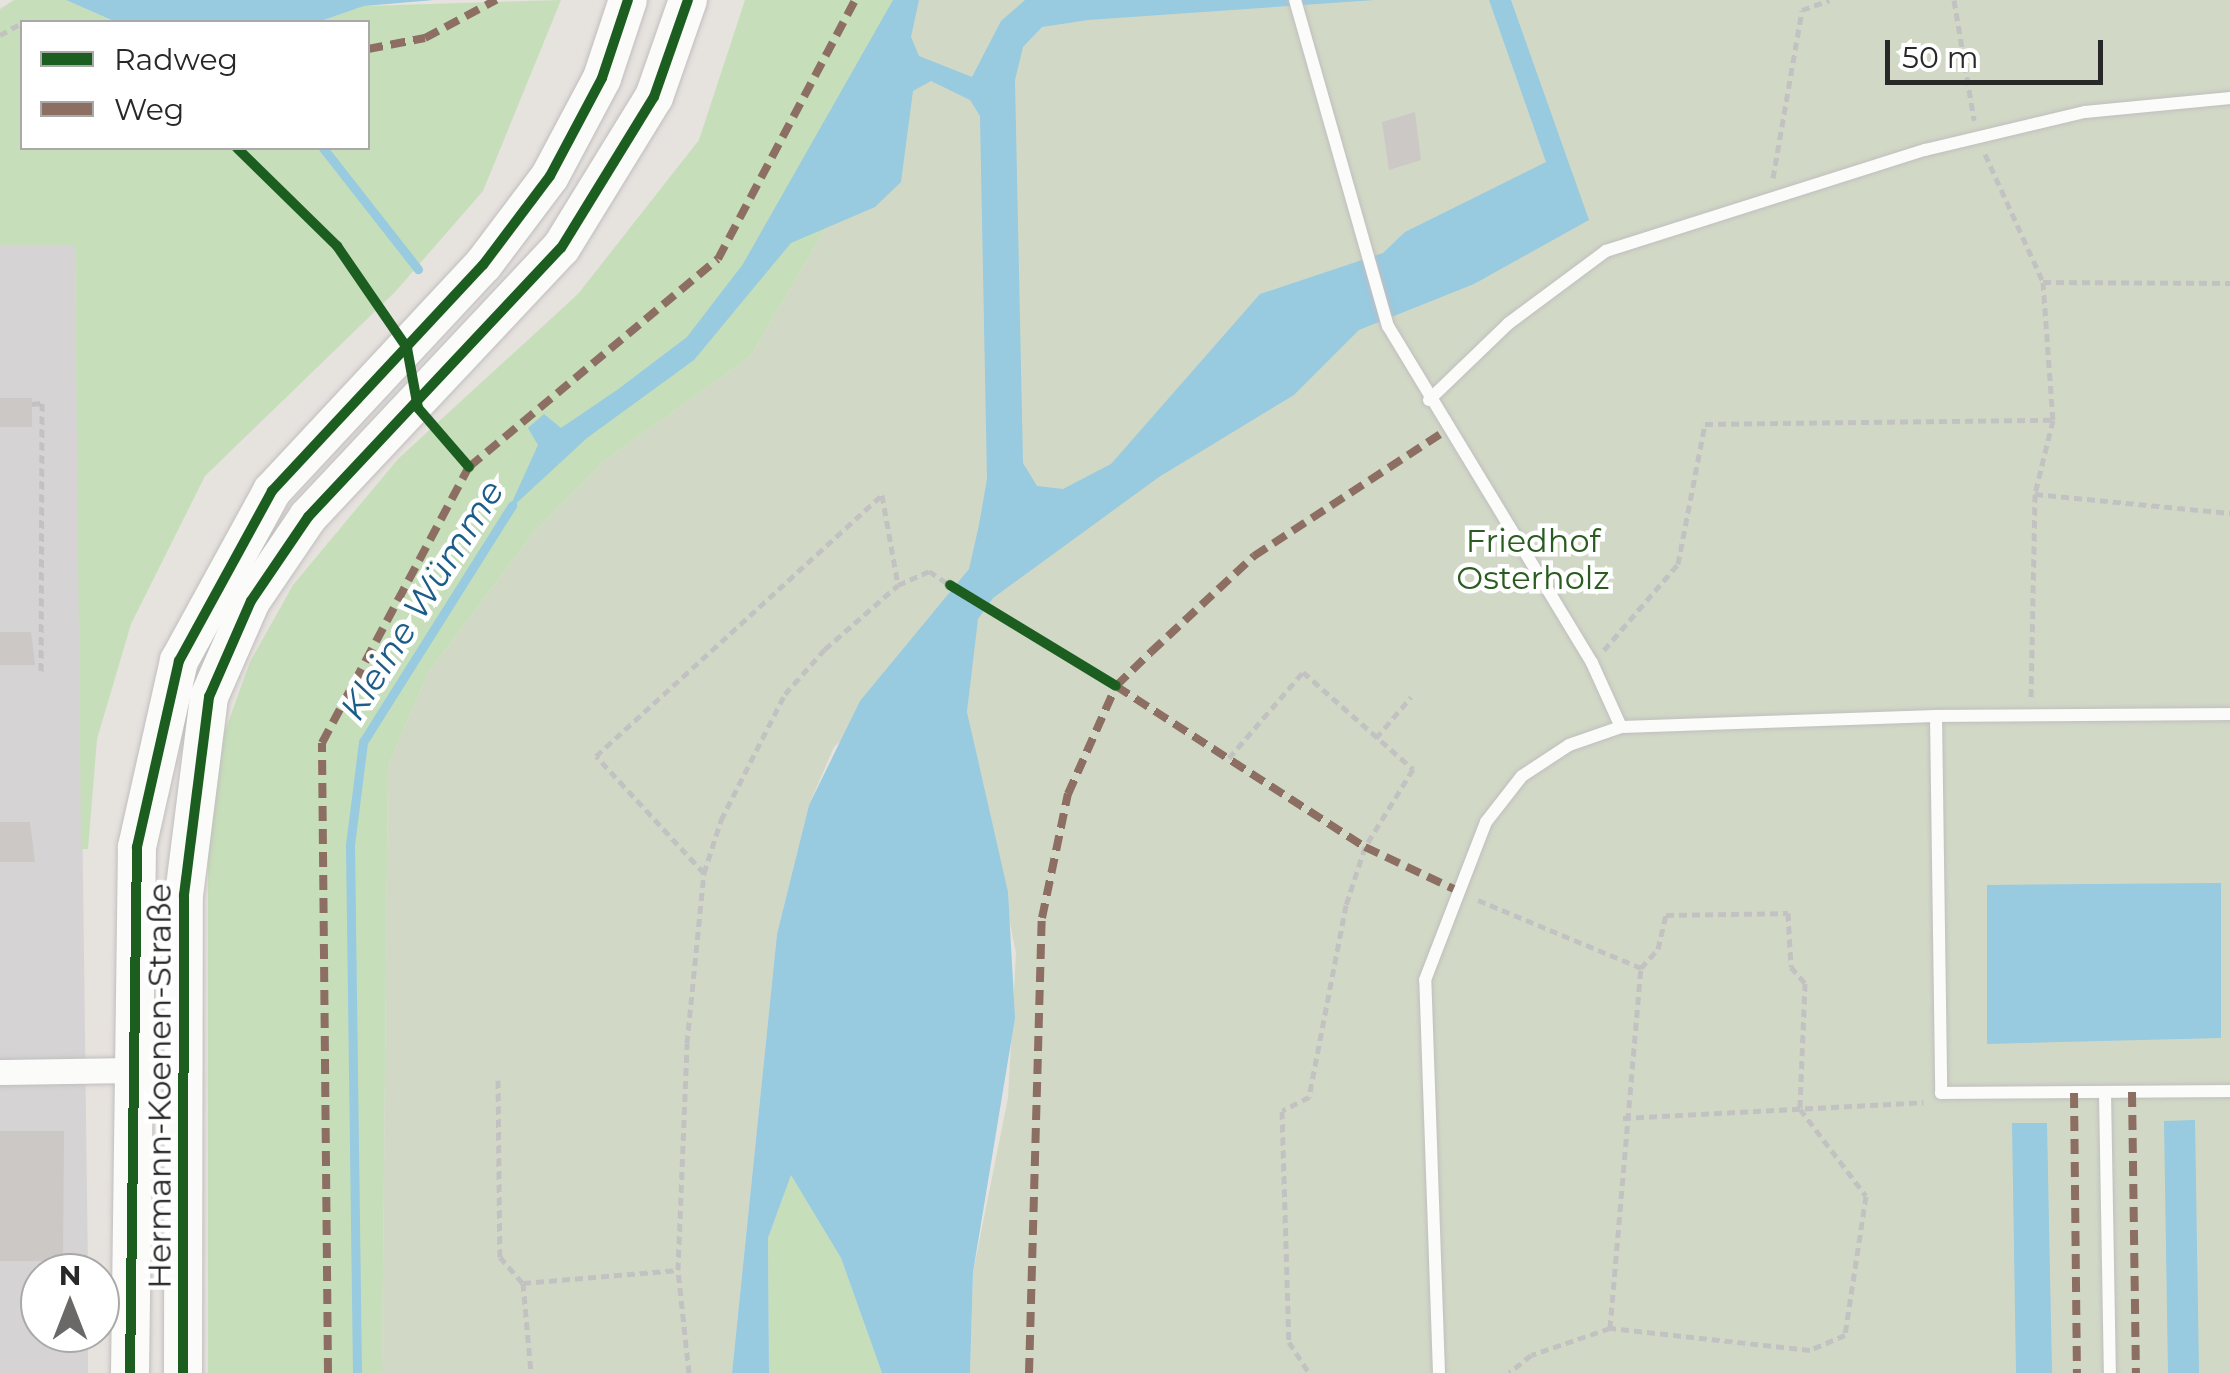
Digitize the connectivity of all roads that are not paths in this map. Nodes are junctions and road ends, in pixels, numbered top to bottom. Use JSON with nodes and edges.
{"nodes":[{"id":1,"x":628,"y":0,"type":"edge"},
{"id":2,"x":688,"y":0,"type":"edge"},
{"id":3,"x":1295,"y":0,"type":"edge"},
{"id":4,"x":2230,"y":98,"type":"edge"},
{"id":5,"x":1429,"y":400,"type":"junction"},
{"id":6,"x":2230,"y":714,"type":"edge"},
{"id":7,"x":1936,"y":716,"type":"junction"},
{"id":8,"x":1621,"y":727,"type":"junction"},
{"id":9,"x":3,"y":1067,"type":"edge"},
{"id":10,"x":182,"y":1069,"type":"junction"},
{"id":11,"x":130,"y":1073,"type":"junction"},
{"id":12,"x":2230,"y":1091,"type":"edge"},
{"id":13,"x":2105,"y":1092,"type":"junction"},
{"id":14,"x":130,"y":1373,"type":"edge"},
{"id":15,"x":183,"y":1373,"type":"edge"},
{"id":16,"x":1438,"y":1373,"type":"edge"},
{"id":17,"x":2110,"y":1373,"type":"edge"}],
"edges":[{"from":1,"to":11,"type":"main road","name":"Hermann-Koenen-Straße"},
{"from":2,"to":10,"type":"main road","name":"Hermann-Koenen-Straße"},
{"from":3,"to":5,"type":"lane"},
{"from":4,"to":5,"type":"lane"},
{"from":5,"to":8,"type":"lane"},
{"from":6,"to":7,"type":"lane"},
{"from":7,"to":8,"type":"lane"},
{"from":7,"to":13,"type":"lane"},
{"from":8,"to":16,"type":"lane"},
{"from":9,"to":11,"type":"street"},
{"from":10,"to":11,"type":"street"},
{"from":10,"to":15,"type":"main road","name":"Hermann-Koenen-Straße"},
{"from":11,"to":14,"type":"main road","name":"Hermann-Koenen-Straße"},
{"from":12,"to":13,"type":"lane"},
{"from":13,"to":17,"type":"lane"}]}
